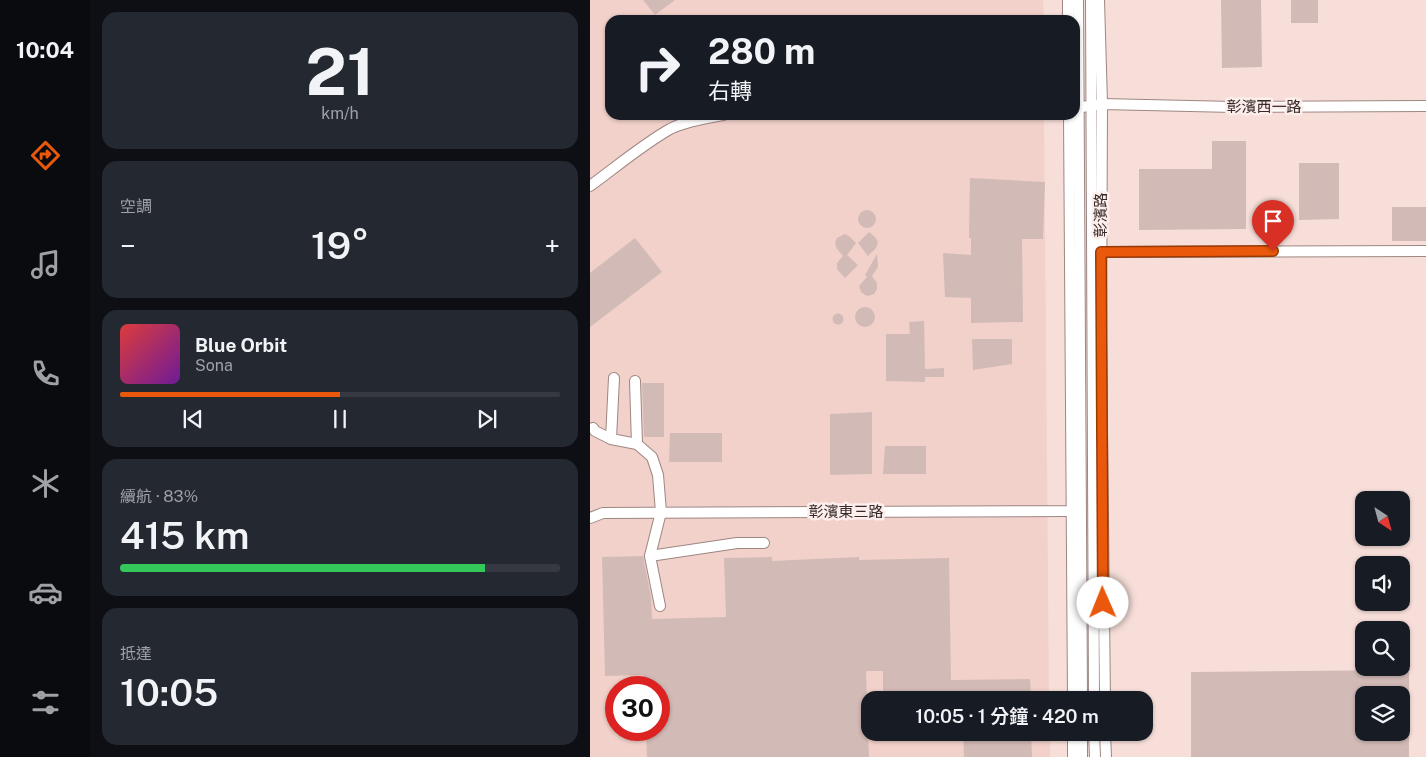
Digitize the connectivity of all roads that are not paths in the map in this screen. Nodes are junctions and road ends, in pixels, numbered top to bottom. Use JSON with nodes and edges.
{"nodes":[{"id":1,"x":1068,"y":0,"type":"edge"},
{"id":2,"x":1078,"y":0,"type":"edge"},
{"id":3,"x":1091,"y":0,"type":"edge"},
{"id":4,"x":1100,"y":0,"type":"edge"},
{"id":5,"x":1068,"y":15,"type":"edge"},
{"id":6,"x":1078,"y":15,"type":"edge"},
{"id":7,"x":1097,"y":105,"type":"junction"},
{"id":8,"x":1426,"y":106,"type":"edge"},
{"id":9,"x":1080,"y":107,"type":"edge"},
{"id":10,"x":697,"y":120,"type":"edge"},
{"id":11,"x":1069,"y":120,"type":"edge"},
{"id":12,"x":1076,"y":120,"type":"edge"},
{"id":13,"x":590,"y":186,"type":"edge"},
{"id":14,"x":1426,"y":251,"type":"edge"},
{"id":15,"x":1101,"y":252,"type":"junction"},
{"id":16,"x":614,"y":378,"type":"dead end"},
{"id":17,"x":636,"y":381,"type":"dead end"},
{"id":18,"x":593,"y":428,"type":"dead end"},
{"id":19,"x":612,"y":439,"type":"junction"},
{"id":20,"x":637,"y":444,"type":"junction"},
{"id":21,"x":1098,"y":508,"type":"junction"},
{"id":22,"x":1076,"y":509,"type":"junction"},
{"id":23,"x":661,"y":512,"type":"junction"},
{"id":24,"x":590,"y":518,"type":"edge"},
{"id":25,"x":764,"y":543,"type":"dead end"},
{"id":26,"x":650,"y":556,"type":"junction"},
{"id":27,"x":660,"y":606,"type":"dead end"},
{"id":28,"x":1073,"y":691,"type":"edge"},
{"id":29,"x":1082,"y":691,"type":"edge"},
{"id":30,"x":1094,"y":691,"type":"edge"},
{"id":31,"x":1105,"y":691,"type":"edge"},
{"id":32,"x":1073,"y":741,"type":"edge"},
{"id":33,"x":1082,"y":741,"type":"edge"},
{"id":34,"x":1094,"y":741,"type":"edge"},
{"id":35,"x":1105,"y":741,"type":"edge"},
{"id":36,"x":1073,"y":757,"type":"edge"},
{"id":37,"x":1082,"y":757,"type":"edge"},
{"id":38,"x":1094,"y":757,"type":"edge"},
{"id":39,"x":1106,"y":757,"type":"edge"}],
"edges":[{"from":1,"to":5,"type":"street"},
{"from":2,"to":6,"type":"street","name":"彰濱路"},
{"from":3,"to":7,"type":"street","name":"彰濱路"},
{"from":4,"to":7,"type":"street","name":"彰濱路"},
{"from":7,"to":8,"type":"street","name":"彰濱西一路"},
{"from":7,"to":9,"type":"street","name":"彰濱西一路"},
{"from":7,"to":15,"type":"street","name":"彰濱路"},
{"from":7,"to":21,"type":"street","name":"彰濱路"},
{"from":10,"to":13,"type":"street"},
{"from":11,"to":22,"type":"street","name":"彰濱路"},
{"from":12,"to":22,"type":"street","name":"彰濱路"},
{"from":14,"to":15,"type":"street"},
{"from":15,"to":21,"type":"street","name":"彰濱路"},
{"from":16,"to":19,"type":"street"},
{"from":17,"to":20,"type":"street"},
{"from":18,"to":19,"type":"street"},
{"from":19,"to":20,"type":"street"},
{"from":20,"to":23,"type":"street"},
{"from":21,"to":22,"type":"street","name":"彰濱東三路"},
{"from":21,"to":30,"type":"street","name":"彰濱路"},
{"from":21,"to":31,"type":"street","name":"彰濱路"},
{"from":22,"to":23,"type":"street","name":"彰濱東三路"},
{"from":22,"to":28,"type":"street","name":"彰濱路"},
{"from":22,"to":29,"type":"street","name":"彰濱路"},
{"from":23,"to":24,"type":"street","name":"彰濱東三路"},
{"from":23,"to":26,"type":"street"},
{"from":25,"to":26,"type":"street"},
{"from":26,"to":27,"type":"street"},
{"from":32,"to":36,"type":"street"},
{"from":33,"to":37,"type":"street"},
{"from":34,"to":38,"type":"street"},
{"from":35,"to":39,"type":"street"}]}
